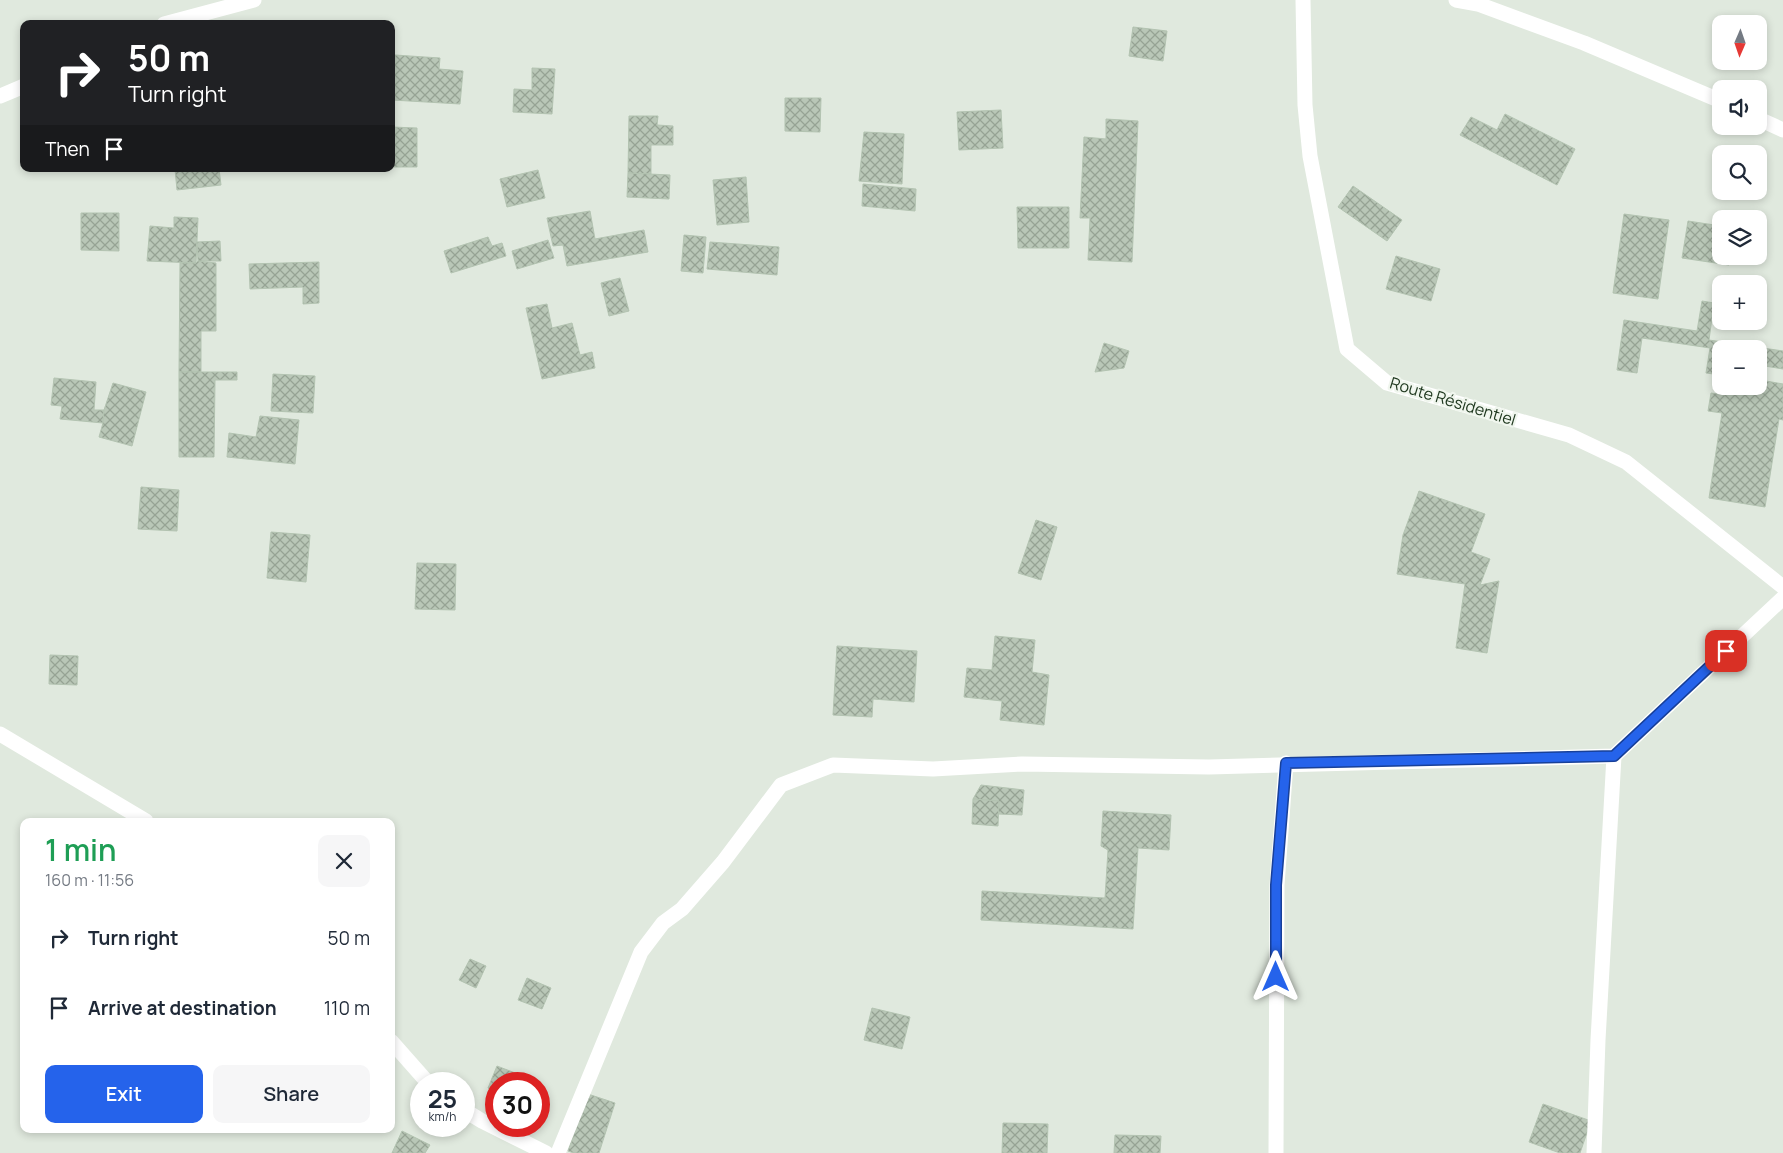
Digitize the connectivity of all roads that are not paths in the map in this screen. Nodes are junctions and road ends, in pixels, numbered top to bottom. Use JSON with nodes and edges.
{"nodes":[{"id":1,"x":254,"y":0,"type":"edge"},
{"id":2,"x":1303,"y":0,"type":"edge"},
{"id":3,"x":1456,"y":0,"type":"edge"},
{"id":4,"x":179,"y":20,"type":"edge"},
{"id":5,"x":20,"y":88,"type":"edge"},
{"id":6,"x":0,"y":96,"type":"edge"},
{"id":7,"x":1712,"y":97,"type":"edge"},
{"id":8,"x":1767,"y":123,"type":"edge"},
{"id":9,"x":1783,"y":130,"type":"edge"},
{"id":10,"x":1783,"y":587,"type":"edge"},
{"id":11,"x":1783,"y":598,"type":"edge"},
{"id":12,"x":0,"y":734,"type":"edge"},
{"id":13,"x":1614,"y":756,"type":"junction"},
{"id":14,"x":1286,"y":763,"type":"junction"},
{"id":15,"x":141,"y":818,"type":"edge"},
{"id":16,"x":395,"y":1046,"type":"edge"},
{"id":17,"x":418,"y":1072,"type":"edge"},
{"id":18,"x":475,"y":1117,"type":"edge"},
{"id":19,"x":546,"y":1153,"type":"edge"},
{"id":20,"x":558,"y":1153,"type":"edge"},
{"id":21,"x":1276,"y":1153,"type":"edge"},
{"id":22,"x":1594,"y":1153,"type":"edge"}],
"edges":[{"from":1,"to":4,"type":"street"},
{"from":2,"to":10,"type":"street","name":"Route Résidentiel"},
{"from":3,"to":7,"type":"street"},
{"from":5,"to":6,"type":"street"},
{"from":8,"to":9,"type":"street"},
{"from":11,"to":13,"type":"street"},
{"from":12,"to":15,"type":"street"},
{"from":13,"to":14,"type":"street"},
{"from":13,"to":22,"type":"street"},
{"from":14,"to":20,"type":"street"},
{"from":14,"to":21,"type":"street"},
{"from":16,"to":17,"type":"street"},
{"from":18,"to":19,"type":"street"}]}
